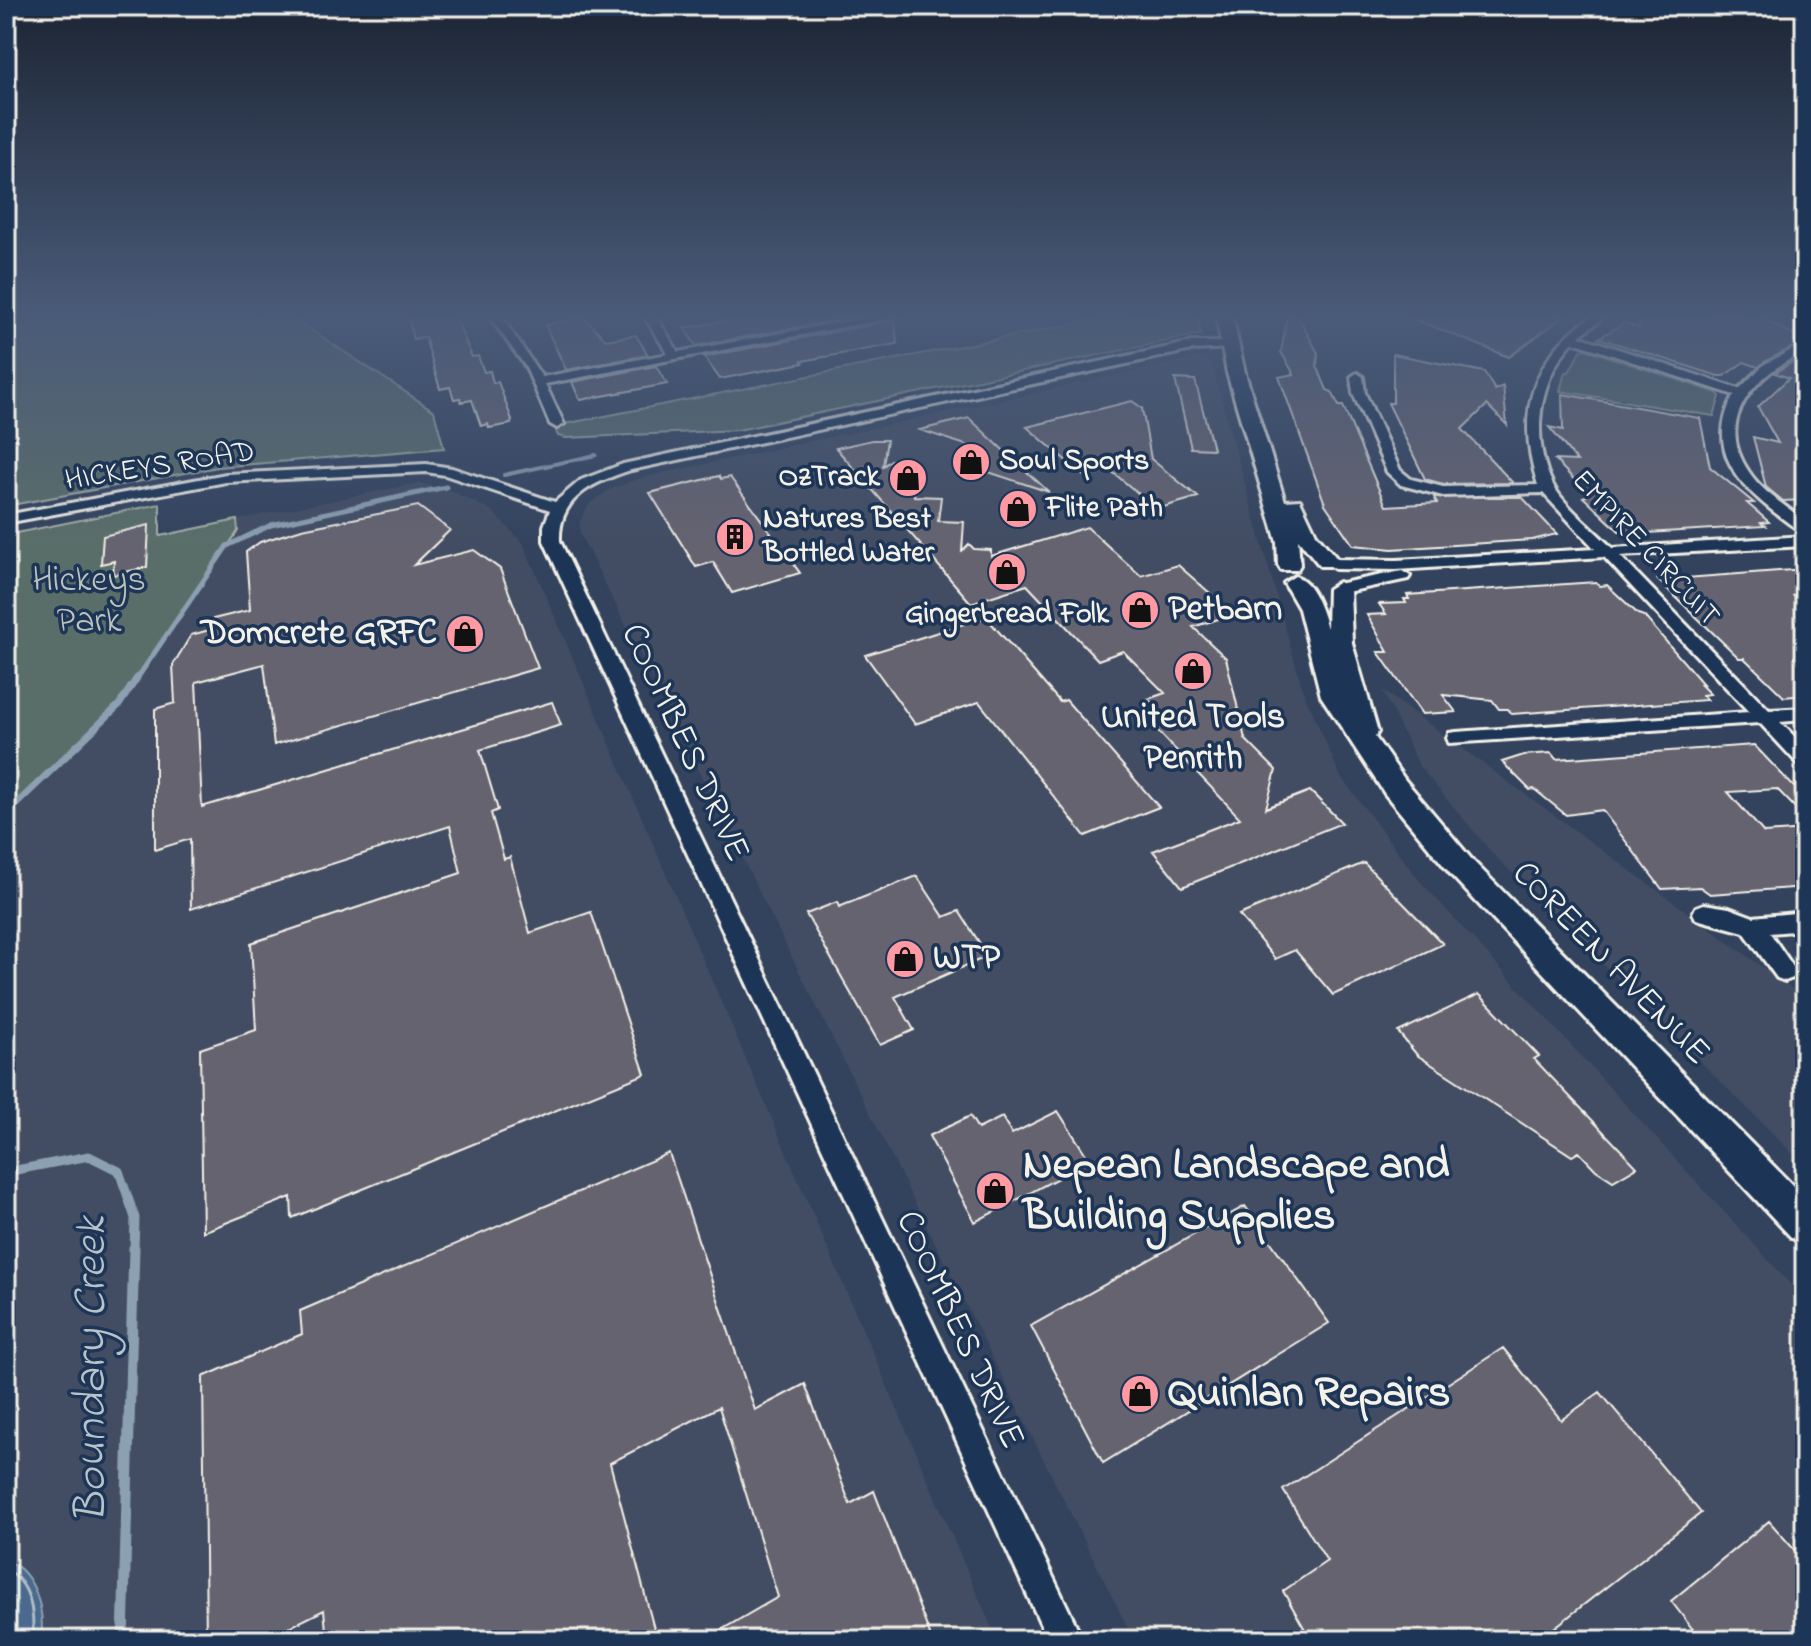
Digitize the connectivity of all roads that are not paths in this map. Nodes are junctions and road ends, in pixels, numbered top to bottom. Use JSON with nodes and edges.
{"nodes":[{"id":1,"x":544,"y":393,"type":"edge"},
{"id":2,"x":974,"y":393,"type":"edge"},
{"id":3,"x":1242,"y":393,"type":"edge"},
{"id":4,"x":1257,"y":393,"type":"edge"},
{"id":5,"x":1359,"y":393,"type":"edge"},
{"id":6,"x":1537,"y":393,"type":"edge"},
{"id":7,"x":1740,"y":393,"type":"edge"},
{"id":8,"x":557,"y":424,"type":"dead end"},
{"id":9,"x":1547,"y":489,"type":"junction"},
{"id":10,"x":556,"y":507,"type":"junction"},
{"id":11,"x":6,"y":519,"type":"edge"},
{"id":12,"x":1805,"y":528,"type":"edge"},
{"id":13,"x":1805,"y":541,"type":"edge"},
{"id":14,"x":1805,"y":552,"type":"edge"},
{"id":15,"x":1611,"y":558,"type":"junction"},
{"id":16,"x":1332,"y":563,"type":"junction"},
{"id":17,"x":1292,"y":574,"type":"junction"},
{"id":18,"x":1341,"y":588,"type":"junction"},
{"id":19,"x":1805,"y":714,"type":"edge"},
{"id":20,"x":1764,"y":716,"type":"junction"},
{"id":21,"x":1456,"y":738,"type":"dead end"},
{"id":22,"x":1369,"y":749,"type":"junction"},
{"id":23,"x":1805,"y":759,"type":"edge"},
{"id":24,"x":1704,"y":913,"type":"dead end"},
{"id":25,"x":1805,"y":921,"type":"edge"},
{"id":26,"x":1752,"y":926,"type":"junction"},
{"id":27,"x":1785,"y":971,"type":"dead end"},
{"id":28,"x":1805,"y":1225,"type":"edge"},
{"id":29,"x":1066,"y":1640,"type":"edge"}],
"edges":[{"from":1,"to":8,"type":"street"},
{"from":2,"to":10,"type":"street"},
{"from":3,"to":17,"type":"street","name":"COREEN AVENUE"},
{"from":4,"to":16,"type":"street","name":"COREEN AVENUE"},
{"from":5,"to":9,"type":"street"},
{"from":6,"to":9,"type":"street","name":"EMPIRE CIRCUIT"},
{"from":7,"to":12,"type":"street"},
{"from":9,"to":15,"type":"street","name":"EMPIRE CIRCUIT"},
{"from":10,"to":11,"type":"street","name":"HICKEYS ROAD"},
{"from":10,"to":29,"type":"street","name":"COOMBES DRIVE"},
{"from":13,"to":15,"type":"street"},
{"from":14,"to":15,"type":"street"},
{"from":15,"to":16,"type":"street"},
{"from":15,"to":18,"type":"street"},
{"from":15,"to":20,"type":"street","name":"EMPIRE CIRCUIT"},
{"from":16,"to":17,"type":"street"},
{"from":16,"to":18,"type":"street","name":"COREEN AVENUE"},
{"from":17,"to":18,"type":"street"},
{"from":17,"to":22,"type":"street","name":"COREEN AVENUE"},
{"from":18,"to":22,"type":"street","name":"COREEN AVENUE"},
{"from":19,"to":20,"type":"street"},
{"from":20,"to":21,"type":"street"},
{"from":20,"to":23,"type":"street","name":"EMPIRE CIRCUIT"},
{"from":22,"to":28,"type":"street","name":"COREEN AVENUE"},
{"from":24,"to":26,"type":"street"},
{"from":25,"to":26,"type":"street"},
{"from":26,"to":27,"type":"street"}]}
